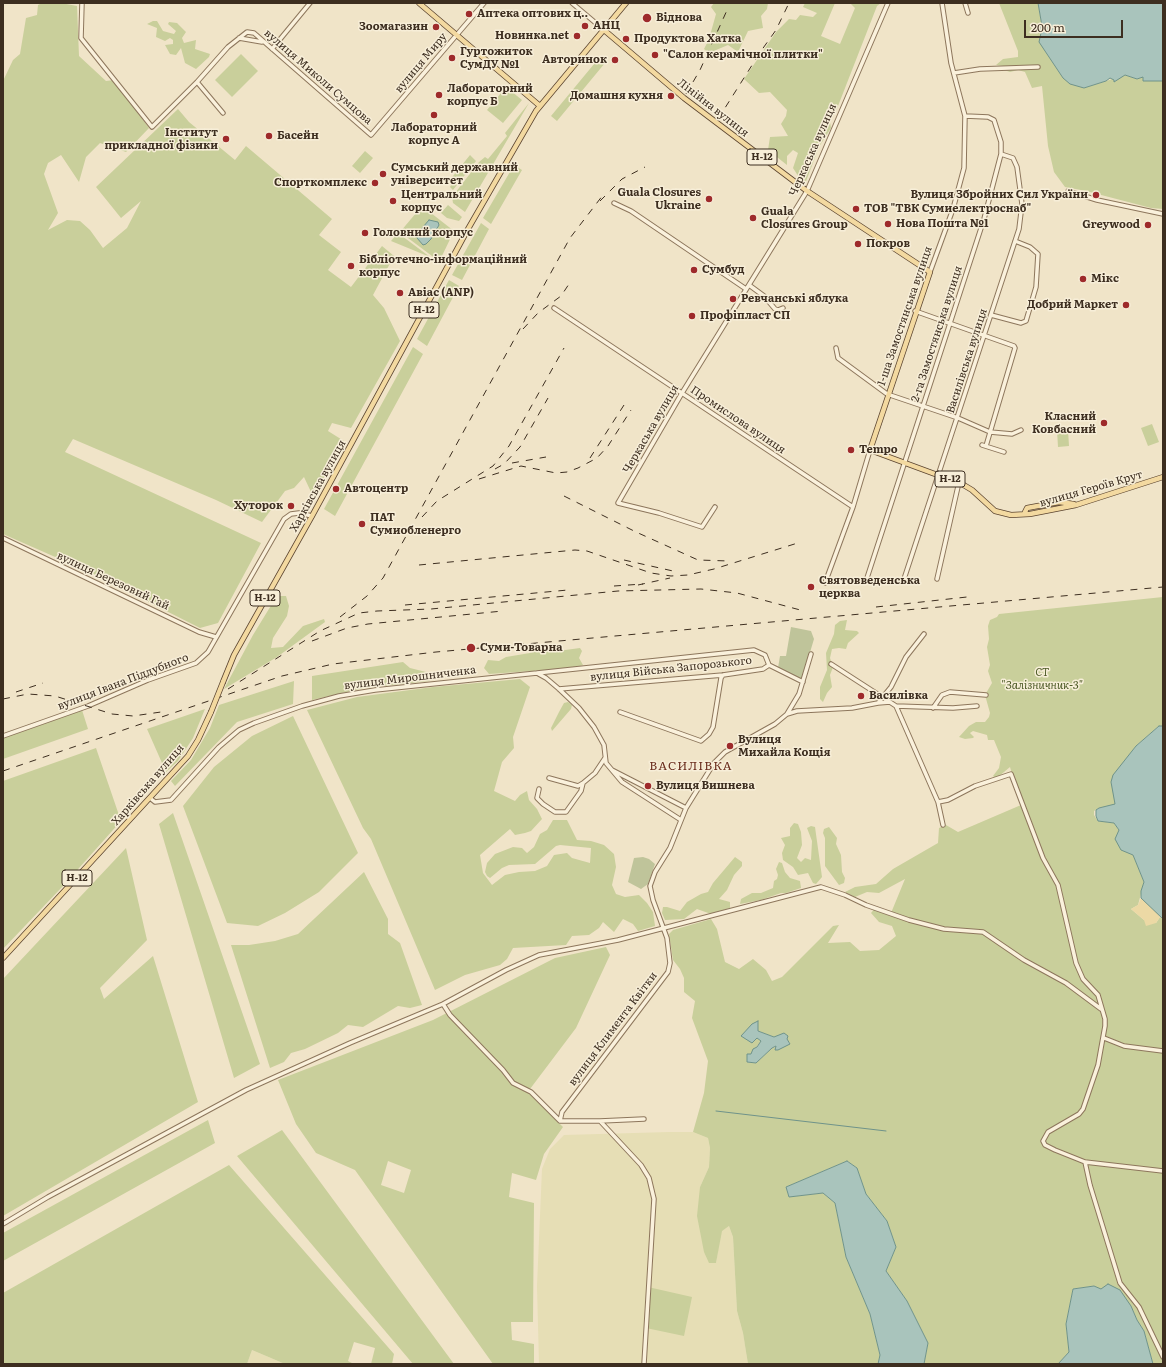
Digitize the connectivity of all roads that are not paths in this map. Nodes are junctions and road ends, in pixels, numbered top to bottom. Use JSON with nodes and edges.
{"nodes":[{"id":1,"x":82,"y":3,"type":"edge"},
{"id":2,"x":310,"y":3,"type":"edge"},
{"id":3,"x":419,"y":3,"type":"edge"},
{"id":4,"x":484,"y":3,"type":"edge"},
{"id":5,"x":572,"y":3,"type":"edge"},
{"id":6,"x":626,"y":3,"type":"edge"},
{"id":7,"x":888,"y":3,"type":"edge"},
{"id":8,"x":942,"y":3,"type":"edge"},
{"id":9,"x":964,"y":3,"type":"edge"},
{"id":10,"x":968,"y":13,"type":"dead end"},
{"id":11,"x":604,"y":30,"type":"junction"},
{"id":12,"x":457,"y":35,"type":"junction"},
{"id":13,"x":237,"y":38,"type":"junction"},
{"id":14,"x":263,"y":42,"type":"junction"},
{"id":15,"x":272,"y":48,"type":"junction"},
{"id":16,"x":1038,"y":67,"type":"dead end"},
{"id":17,"x":954,"y":73,"type":"junction"},
{"id":18,"x":197,"y":82,"type":"junction"},
{"id":19,"x":540,"y":106,"type":"junction"},
{"id":20,"x":223,"y":113,"type":"dead end"},
{"id":21,"x":965,"y":116,"type":"junction"},
{"id":22,"x":371,"y":135,"type":"joint"},
{"id":23,"x":1002,"y":154,"type":"junction"},
{"id":24,"x":807,"y":191,"type":"junction"},
{"id":25,"x":1068,"y":191,"type":"dead end"},
{"id":26,"x":614,"y":204,"type":"dead end"},
{"id":27,"x":1163,"y":214,"type":"edge"},
{"id":28,"x":1015,"y":241,"type":"junction"},
{"id":29,"x":930,"y":272,"type":"junction"},
{"id":30,"x":748,"y":285,"type":"junction"},
{"id":31,"x":746,"y":289,"type":"junction"},
{"id":32,"x":554,"y":308,"type":"dead end"},
{"id":33,"x":783,"y":308,"type":"dead end"},
{"id":34,"x":915,"y":311,"type":"junction"},
{"id":35,"x":991,"y":315,"type":"junction"},
{"id":36,"x":950,"y":323,"type":"junction"},
{"id":37,"x":984,"y":335,"type":"junction"},
{"id":38,"x":836,"y":348,"type":"dead end"},
{"id":39,"x":682,"y":393,"type":"junction"},
{"id":40,"x":887,"y":394,"type":"junction"},
{"id":41,"x":922,"y":407,"type":"junction"},
{"id":42,"x":958,"y":418,"type":"junction"},
{"id":43,"x":1021,"y":430,"type":"dead end"},
{"id":44,"x":990,"y":432,"type":"junction"},
{"id":45,"x":870,"y":450,"type":"junction"},
{"id":46,"x":1004,"y":452,"type":"dead end"},
{"id":47,"x":905,"y":462,"type":"junction"},
{"id":48,"x":939,"y":474,"type":"junction"},
{"id":49,"x":1163,"y":477,"type":"edge"},
{"id":50,"x":959,"y":482,"type":"junction"},
{"id":51,"x":1076,"y":505,"type":"junction"},
{"id":52,"x":714,"y":507,"type":"dead end"},
{"id":53,"x":853,"y":507,"type":"junction"},
{"id":54,"x":1024,"y":514,"type":"junction"},
{"id":55,"x":312,"y":516,"type":"junction"},
{"id":56,"x":3,"y":538,"type":"edge"},
{"id":57,"x":904,"y":579,"type":"dead end"},
{"id":58,"x":937,"y":579,"type":"dead end"},
{"id":59,"x":866,"y":581,"type":"dead end"},
{"id":60,"x":825,"y":583,"type":"dead end"},
{"id":61,"x":924,"y":634,"type":"dead end"},
{"id":62,"x":216,"y":637,"type":"junction"},
{"id":63,"x":811,"y":654,"type":"dead end"},
{"id":64,"x":831,"y":664,"type":"dead end"},
{"id":65,"x":769,"y":665,"type":"junction"},
{"id":66,"x":537,"y":673,"type":"junction"},
{"id":67,"x":724,"y":675,"type":"junction"},
{"id":68,"x":803,"y":682,"type":"junction"},
{"id":69,"x":559,"y":689,"type":"junction"},
{"id":70,"x":986,"y":695,"type":"dead end"},
{"id":71,"x":884,"y":697,"type":"junction"},
{"id":72,"x":890,"y":702,"type":"junction"},
{"id":73,"x":878,"y":703,"type":"junction"},
{"id":74,"x":896,"y":706,"type":"junction"},
{"id":75,"x":977,"y":706,"type":"dead end"},
{"id":76,"x":933,"y":708,"type":"junction"},
{"id":77,"x":620,"y":712,"type":"dead end"},
{"id":78,"x":787,"y":714,"type":"junction"},
{"id":79,"x":3,"y":736,"type":"edge"},
{"id":80,"x":605,"y":758,"type":"junction"},
{"id":81,"x":610,"y":769,"type":"junction"},
{"id":82,"x":549,"y":778,"type":"dead end"},
{"id":83,"x":583,"y":782,"type":"junction"},
{"id":84,"x":540,"y":789,"type":"dead end"},
{"id":85,"x":150,"y":798,"type":"junction"},
{"id":86,"x":938,"y":802,"type":"junction"},
{"id":87,"x":686,"y":808,"type":"junction"},
{"id":88,"x":681,"y":820,"type":"junction"},
{"id":89,"x":943,"y":824,"type":"dead end"},
{"id":90,"x":664,"y":928,"type":"junction"},
{"id":91,"x":3,"y":958,"type":"edge"},
{"id":92,"x":443,"y":1004,"type":"junction"},
{"id":93,"x":1101,"y":1009,"type":"junction"},
{"id":94,"x":1104,"y":1038,"type":"junction"},
{"id":95,"x":1163,"y":1050,"type":"edge"},
{"id":96,"x":644,"y":1119,"type":"dead end"},
{"id":97,"x":560,"y":1121,"type":"junction"},
{"id":98,"x":600,"y":1121,"type":"junction"},
{"id":99,"x":1085,"y":1162,"type":"junction"},
{"id":100,"x":1163,"y":1171,"type":"edge"},
{"id":101,"x":3,"y":1224,"type":"edge"},
{"id":102,"x":1163,"y":1357,"type":"edge"},
{"id":103,"x":644,"y":1364,"type":"edge"}],
"edges":[{"from":1,"to":18,"type":"street"},
{"from":2,"to":15,"type":"street"},
{"from":3,"to":12,"type":"main road"},
{"from":4,"to":12,"type":"street","name":"вулиця Миру"},
{"from":5,"to":11,"type":"street","name":"Лінійна вулиця"},
{"from":6,"to":11,"type":"main road","name":"Харківська вулиця"},
{"from":7,"to":24,"type":"street","name":"Черкаська вулиця"},
{"from":8,"to":17,"type":"street","name":"1-ша Замостянська вулиця"},
{"from":9,"to":10,"type":"street"},
{"from":11,"to":19,"type":"main road","name":"Харківська вулиця","number":"Н-12"},
{"from":11,"to":24,"type":"main road","name":"Лінійна вулиця","number":"Н-12"},
{"from":12,"to":19,"type":"main road"},
{"from":12,"to":22,"type":"street","name":"вулиця Миру"},
{"from":13,"to":14,"type":"street"},
{"from":13,"to":14,"type":"street","name":"вулиця Миколи Сумцова"},
{"from":13,"to":18,"type":"street"},
{"from":14,"to":15,"type":"street","name":"вулиця Миколи Сумцова"},
{"from":15,"to":22,"type":"street","name":"вулиця Миколи Сумцова"},
{"from":16,"to":17,"type":"street"},
{"from":17,"to":21,"type":"street","name":"1-ша Замостянська вулиця"},
{"from":18,"to":20,"type":"street"},
{"from":19,"to":55,"type":"main road","name":"Харківська вулиця","number":"Н-12"},
{"from":21,"to":23,"type":"street","name":"2-га Замостянська вулиця"},
{"from":21,"to":29,"type":"street","name":"1-ша Замостянська вулиця"},
{"from":23,"to":28,"type":"street","name":"Василівська вулиця"},
{"from":23,"to":36,"type":"street","name":"2-га Замостянська вулиця"},
{"from":24,"to":29,"type":"main road","name":"Лінійна вулиця","number":"Н-12"},
{"from":24,"to":30,"type":"street","name":"Черкаська вулиця"},
{"from":25,"to":27,"type":"street"},
{"from":26,"to":31,"type":"street"},
{"from":28,"to":35,"type":"street","name":"Василівська вулиця"},
{"from":28,"to":35,"type":"street"},
{"from":29,"to":34,"type":"main road","name":"1-ша Замостянська вулиця"},
{"from":30,"to":31,"type":"street","name":"Черкаська вулиця"},
{"from":30,"to":33,"type":"street"},
{"from":31,"to":39,"type":"street","name":"Черкаська вулиця"},
{"from":32,"to":39,"type":"street","name":"Промислова вулиця"},
{"from":34,"to":36,"type":"street"},
{"from":34,"to":40,"type":"main road","name":"1-ша Замостянська вулиця"},
{"from":35,"to":37,"type":"street","name":"Василівська вулиця"},
{"from":36,"to":37,"type":"street"},
{"from":36,"to":41,"type":"street","name":"2-га Замостянська вулиця"},
{"from":37,"to":42,"type":"street","name":"Василівська вулиця"},
{"from":37,"to":44,"type":"street"},
{"from":38,"to":40,"type":"street"},
{"from":39,"to":52,"type":"street","name":"Черкаська вулиця"},
{"from":39,"to":53,"type":"street","name":"Промислова вулиця"},
{"from":40,"to":41,"type":"street"},
{"from":40,"to":45,"type":"main road","name":"1-ша Замостянська вулиця"},
{"from":41,"to":42,"type":"street"},
{"from":41,"to":47,"type":"street","name":"2-га Замостянська вулиця"},
{"from":42,"to":44,"type":"street"},
{"from":42,"to":48,"type":"street","name":"Василівська вулиця"},
{"from":43,"to":44,"type":"street"},
{"from":44,"to":46,"type":"street"},
{"from":45,"to":47,"type":"main road","number":"Н-12"},
{"from":45,"to":53,"type":"street","name":"1-ша Замостянська вулиця"},
{"from":47,"to":48,"type":"main road","number":"Н-12"},
{"from":47,"to":59,"type":"street","name":"2-га Замостянська вулиця"},
{"from":48,"to":50,"type":"main road","number":"Н-12"},
{"from":48,"to":57,"type":"street","name":"Василівська вулиця"},
{"from":49,"to":51,"type":"main road","name":"вулиця Героїв Крут","number":"Н-12"},
{"from":50,"to":54,"type":"main road","number":"Н-12"},
{"from":50,"to":58,"type":"street"},
{"from":51,"to":54,"type":"main road","name":"вулиця Героїв Крут","number":"Н-12"},
{"from":51,"to":54,"type":"main road"},
{"from":53,"to":60,"type":"street","name":"1-ша Замостянська вулиця"},
{"from":55,"to":62,"type":"street","name":"вулиця Івана Піддубного"},
{"from":55,"to":85,"type":"main road","name":"Харківська вулиця","number":"Н-12","bridge":true},
{"from":56,"to":62,"type":"street","name":"вулиця Березовий Гай"},
{"from":61,"to":71,"type":"street"},
{"from":62,"to":79,"type":"street","name":"вулиця Івана Піддубного"},
{"from":63,"to":68,"type":"street"},
{"from":64,"to":71,"type":"street"},
{"from":65,"to":66,"type":"street","name":"вулиця Мирошниченка"},
{"from":65,"to":67,"type":"street","name":"вулиця Війська Запорозького"},
{"from":65,"to":68,"type":"street"},
{"from":66,"to":69,"type":"street"},
{"from":66,"to":85,"type":"street","name":"вулиця Мирошниченка"},
{"from":67,"to":69,"type":"street","name":"вулиця Війська Запорозького"},
{"from":67,"to":77,"type":"street"},
{"from":68,"to":78,"type":"street"},
{"from":69,"to":80,"type":"street"},
{"from":70,"to":76,"type":"street"},
{"from":71,"to":72,"type":"street"},
{"from":71,"to":73,"type":"street"},
{"from":72,"to":73,"type":"street"},
{"from":72,"to":74,"type":"street"},
{"from":73,"to":78,"type":"street"},
{"from":74,"to":76,"type":"street"},
{"from":74,"to":86,"type":"street"},
{"from":75,"to":76,"type":"street"},
{"from":78,"to":87,"type":"street","name":"вулиця Климента Квітки"},
{"from":80,"to":81,"type":"street"},
{"from":80,"to":83,"type":"street"},
{"from":81,"to":87,"type":"street"},
{"from":81,"to":88,"type":"street"},
{"from":82,"to":83,"type":"street"},
{"from":83,"to":84,"type":"street"},
{"from":85,"to":91,"type":"main road","name":"Харківська вулиця","number":"Н-12"},
{"from":86,"to":89,"type":"street"},
{"from":86,"to":93,"type":"street"},
{"from":87,"to":88,"type":"street","name":"вулиця Климента Квітки"},
{"from":88,"to":90,"type":"street","name":"вулиця Климента Квітки"},
{"from":90,"to":92,"type":"street"},
{"from":90,"to":93,"type":"street"},
{"from":90,"to":97,"type":"street","name":"вулиця Климента Квітки"},
{"from":92,"to":97,"type":"street"},
{"from":92,"to":101,"type":"street"},
{"from":93,"to":94,"type":"street"},
{"from":94,"to":95,"type":"street"},
{"from":94,"to":99,"type":"street"},
{"from":96,"to":98,"type":"street"},
{"from":97,"to":98,"type":"street"},
{"from":98,"to":103,"type":"street"},
{"from":99,"to":100,"type":"street"},
{"from":99,"to":102,"type":"street"}]}
